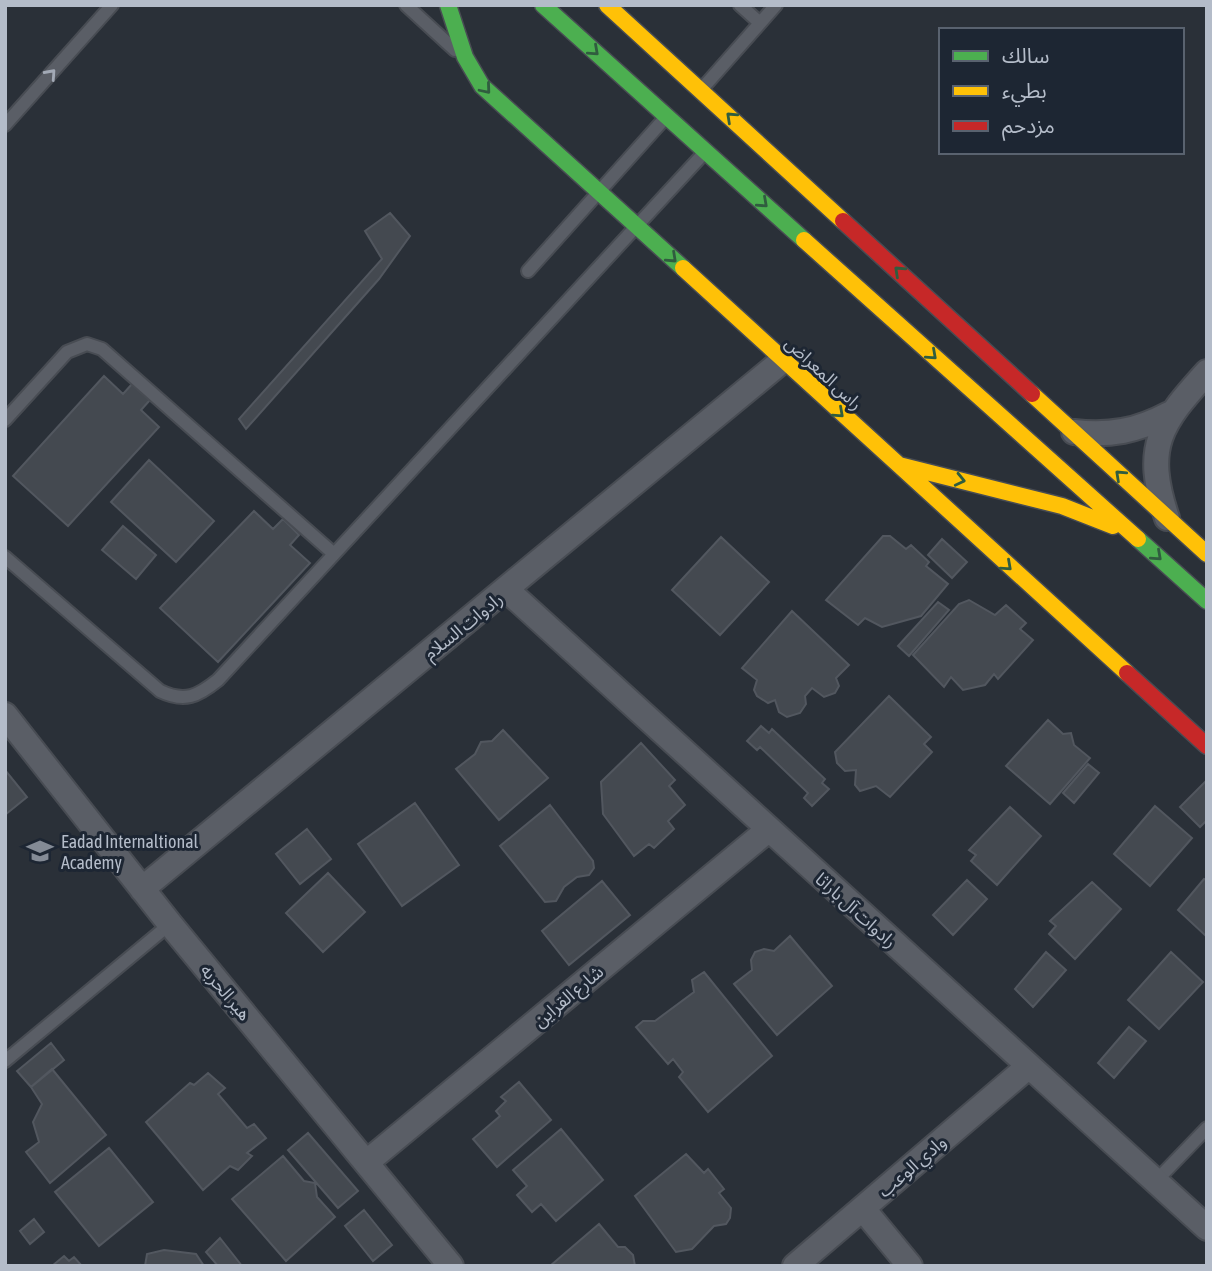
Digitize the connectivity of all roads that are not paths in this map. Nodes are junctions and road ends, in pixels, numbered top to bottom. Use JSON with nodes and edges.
{"nodes":[{"id":1,"x":112,"y":5,"type":"edge"},
{"id":2,"x":406,"y":5,"type":"edge"},
{"id":3,"x":448,"y":5,"type":"edge"},
{"id":4,"x":543,"y":5,"type":"edge"},
{"id":5,"x":607,"y":5,"type":"edge"},
{"id":6,"x":740,"y":5,"type":"edge"},
{"id":7,"x":776,"y":5,"type":"edge"},
{"id":8,"x":760,"y":23,"type":"junction"},
{"id":9,"x":466,"y":57,"type":"junction"},
{"id":10,"x":701,"y":90,"type":"junction"},
{"id":11,"x":666,"y":116,"type":"junction"},
{"id":12,"x":5,"y":125,"type":"edge"},
{"id":13,"x":705,"y":152,"type":"junction"},
{"id":14,"x":600,"y":190,"type":"junction"},
{"id":15,"x":638,"y":226,"type":"junction"},
{"id":16,"x":528,"y":271,"type":"dead end"},
{"id":17,"x":782,"y":361,"type":"junction"},
{"id":18,"x":1207,"y":372,"type":"edge"},
{"id":19,"x":1169,"y":414,"type":"junction"},
{"id":20,"x":5,"y":420,"type":"edge"},
{"id":21,"x":1074,"y":432,"type":"junction"},
{"id":22,"x":893,"y":463,"type":"junction"},
{"id":23,"x":1167,"y":518,"type":"junction"},
{"id":24,"x":1134,"y":535,"type":"junction"},
{"id":25,"x":334,"y":554,"type":"junction"},
{"id":26,"x":1207,"y":554,"type":"edge"},
{"id":27,"x":5,"y":557,"type":"edge"},
{"id":28,"x":507,"y":590,"type":"junction"},
{"id":29,"x":1207,"y":601,"type":"edge"},
{"id":30,"x":5,"y":715,"type":"edge"},
{"id":31,"x":1207,"y":746,"type":"edge"},
{"id":32,"x":768,"y":830,"type":"junction"},
{"id":33,"x":142,"y":889,"type":"junction"},
{"id":34,"x":170,"y":924,"type":"junction"},
{"id":35,"x":5,"y":1061,"type":"edge"},
{"id":36,"x":1029,"y":1066,"type":"junction"},
{"id":37,"x":1207,"y":1129,"type":"edge"},
{"id":38,"x":367,"y":1162,"type":"junction"},
{"id":39,"x":1156,"y":1181,"type":"junction"},
{"id":40,"x":863,"y":1209,"type":"junction"},
{"id":41,"x":1207,"y":1228,"type":"edge"},
{"id":42,"x":451,"y":1266,"type":"edge"},
{"id":43,"x":795,"y":1266,"type":"edge"},
{"id":44,"x":910,"y":1266,"type":"edge"}],
"edges":[{"from":12,"to":1,"type":"lane","one_way":true},
{"from":2,"to":9,"type":"lane"},
{"from":3,"to":9,"type":"street","name":"راس المعراض"},
{"from":4,"to":11,"type":"street","one_way":true},
{"from":5,"to":10,"type":"street"},
{"from":6,"to":8,"type":"lane"},
{"from":7,"to":8,"type":"lane"},
{"from":8,"to":10,"type":"lane"},
{"from":9,"to":14,"type":"street","name":"راس المعراض","one_way":true},
{"from":21,"to":10,"type":"street","one_way":true},
{"from":11,"to":13,"type":"street"},
{"from":11,"to":14,"type":"lane"},
{"from":13,"to":15,"type":"lane"},
{"from":13,"to":24,"type":"street","one_way":true},
{"from":14,"to":15,"type":"street","name":"راس المعراض"},
{"from":14,"to":16,"type":"lane"},
{"from":15,"to":17,"type":"street","name":"راس المعراض","one_way":true},
{"from":15,"to":25,"type":"lane"},
{"from":17,"to":22,"type":"street","name":"راس المعراض","one_way":true},
{"from":17,"to":28,"type":"street","name":"رادوات السلام"},
{"from":18,"to":19,"type":"street"},
{"from":19,"to":21,"type":"street"},
{"from":19,"to":23,"type":"street"},
{"from":20,"to":25,"type":"lane"},
{"from":23,"to":21,"type":"street","one_way":true},
{"from":22,"to":24,"type":"street","one_way":true},
{"from":22,"to":31,"type":"street","name":"راس المعراض","one_way":true},
{"from":23,"to":26,"type":"street"},
{"from":24,"to":29,"type":"street","one_way":true},
{"from":25,"to":27,"type":"lane"},
{"from":28,"to":32,"type":"street","name":"رادوات آل باراثا"},
{"from":28,"to":33,"type":"street","name":"رادوات السلام"},
{"from":30,"to":33,"type":"street","name":"هير الحربه"},
{"from":32,"to":36,"type":"street","name":"رادوات آل باراثا"},
{"from":32,"to":38,"type":"street","name":"شارع القراين"},
{"from":33,"to":34,"type":"street","name":"هير الحربه"},
{"from":34,"to":35,"type":"lane"},
{"from":34,"to":38,"type":"street","name":"هير الحربه"},
{"from":36,"to":39,"type":"street","name":"رادوات آل باراثا"},
{"from":36,"to":40,"type":"street","name":"وادي الوعب"},
{"from":37,"to":39,"type":"lane"},
{"from":38,"to":42,"type":"street","name":"هير الحربه"},
{"from":39,"to":41,"type":"street","name":"رادوات آل باراثا"},
{"from":40,"to":43,"type":"street","name":"وادي الوعب"},
{"from":40,"to":44,"type":"street"}]}
